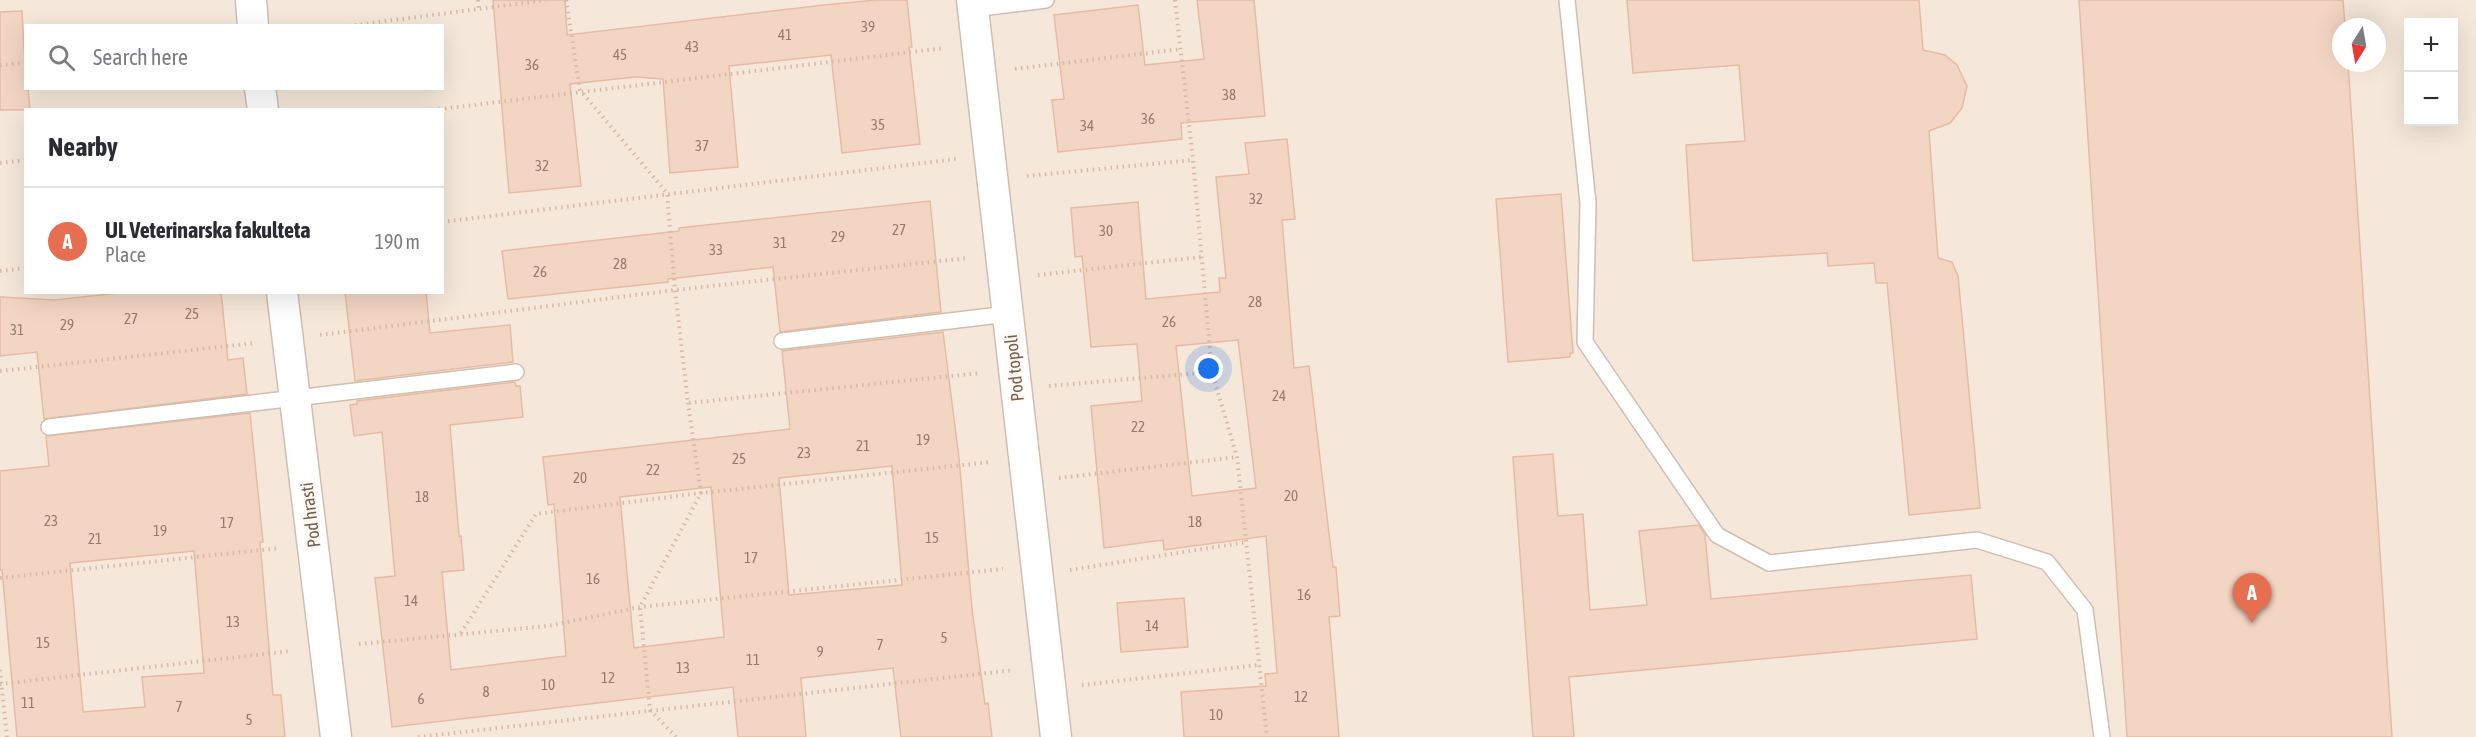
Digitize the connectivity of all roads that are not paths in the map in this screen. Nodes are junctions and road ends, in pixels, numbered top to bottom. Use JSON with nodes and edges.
{"nodes":[{"id":1,"x":250,"y":0,"type":"edge"},
{"id":2,"x":1046,"y":0,"type":"edge"},
{"id":3,"x":1567,"y":0,"type":"edge"},
{"id":4,"x":973,"y":5,"type":"edge"},
{"id":5,"x":253,"y":24,"type":"edge"},
{"id":6,"x":260,"y":90,"type":"edge"},
{"id":7,"x":262,"y":108,"type":"edge"},
{"id":8,"x":282,"y":294,"type":"edge"},
{"id":9,"x":1008,"y":314,"type":"junction"},
{"id":10,"x":782,"y":341,"type":"dead end"},
{"id":11,"x":516,"y":372,"type":"dead end"},
{"id":12,"x":296,"y":398,"type":"junction"},
{"id":13,"x":49,"y":427,"type":"dead end"},
{"id":14,"x":336,"y":737,"type":"edge"},
{"id":15,"x":1056,"y":737,"type":"edge"},
{"id":16,"x":2102,"y":737,"type":"edge"}],
"edges":[{"from":1,"to":5,"type":"street"},
{"from":2,"to":4,"type":"lane"},
{"from":3,"to":16,"type":"lane"},
{"from":4,"to":9,"type":"street","name":"Pod topoli"},
{"from":6,"to":7,"type":"street"},
{"from":8,"to":12,"type":"street","name":"Pod hrasti"},
{"from":9,"to":10,"type":"lane"},
{"from":9,"to":15,"type":"street","name":"Pod topoli"},
{"from":11,"to":12,"type":"lane"},
{"from":12,"to":13,"type":"lane"},
{"from":12,"to":14,"type":"street","name":"Pod hrasti"}]}
